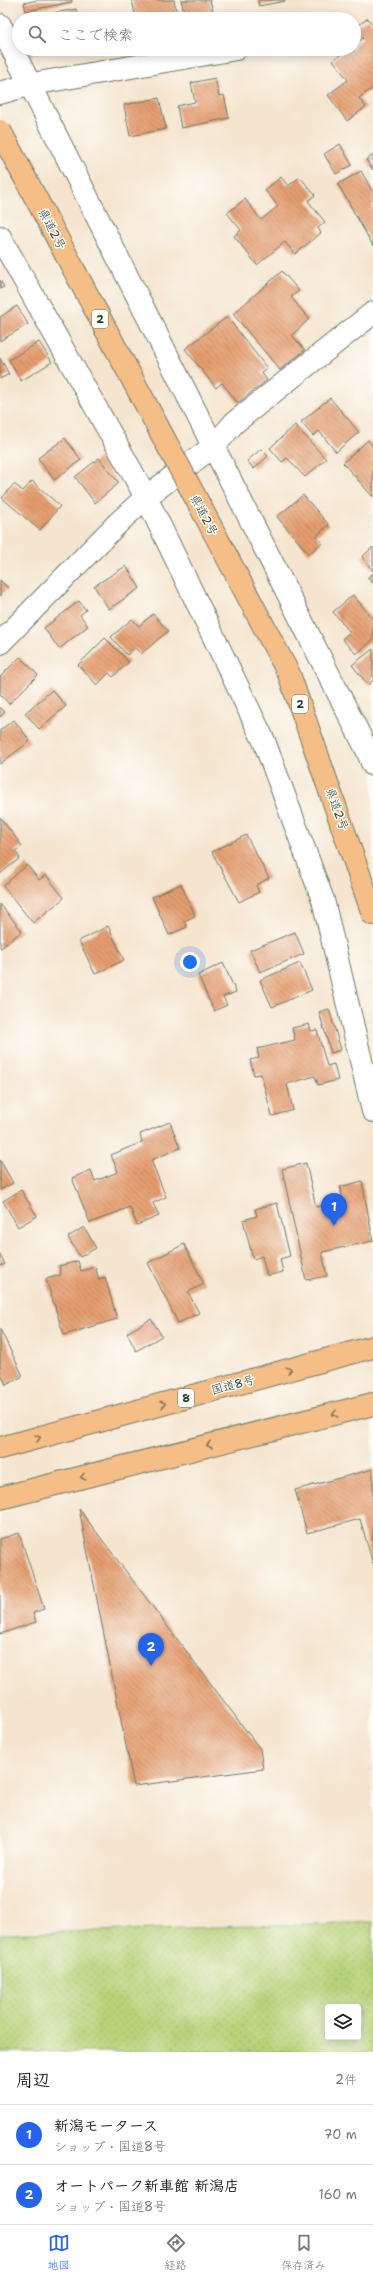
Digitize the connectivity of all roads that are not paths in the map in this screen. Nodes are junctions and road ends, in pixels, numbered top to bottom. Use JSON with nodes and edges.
{"nodes":[{"id":1,"x":0,"y":25,"type":"edge"},
{"id":2,"x":12,"y":47,"type":"edge"},
{"id":3,"x":17,"y":56,"type":"edge"},
{"id":4,"x":195,"y":56,"type":"edge"},
{"id":5,"x":32,"y":84,"type":"junction"},
{"id":6,"x":0,"y":92,"type":"edge"},
{"id":7,"x":0,"y":131,"type":"edge"},
{"id":8,"x":0,"y":237,"type":"edge"},
{"id":9,"x":373,"y":313,"type":"edge"},
{"id":10,"x":215,"y":445,"type":"junction"},
{"id":11,"x":146,"y":498,"type":"junction"},
{"id":12,"x":0,"y":643,"type":"edge"},
{"id":13,"x":373,"y":765,"type":"edge"},
{"id":14,"x":373,"y":914,"type":"edge"},
{"id":15,"x":373,"y":1111,"type":"edge"},
{"id":16,"x":373,"y":1347,"type":"edge"},
{"id":17,"x":373,"y":1404,"type":"edge"},
{"id":18,"x":0,"y":1448,"type":"edge"},
{"id":19,"x":0,"y":1498,"type":"edge"}],
"edges":[{"from":1,"to":2,"type":"street"},
{"from":3,"to":5,"type":"street"},
{"from":4,"to":5,"type":"street"},
{"from":5,"to":6,"type":"street"},
{"from":5,"to":10,"type":"street"},
{"from":7,"to":14,"type":"main road","name":"県道2号","number":"2","bridge":true},
{"from":8,"to":11,"type":"street"},
{"from":9,"to":10,"type":"street"},
{"from":10,"to":11,"type":"street"},
{"from":10,"to":13,"type":"street"},
{"from":11,"to":12,"type":"street"},
{"from":11,"to":15,"type":"street"},
{"from":18,"to":16,"type":"main road","name":"国道8号","number":"8","one_way":true},
{"from":17,"to":19,"type":"main road","one_way":true}]}
